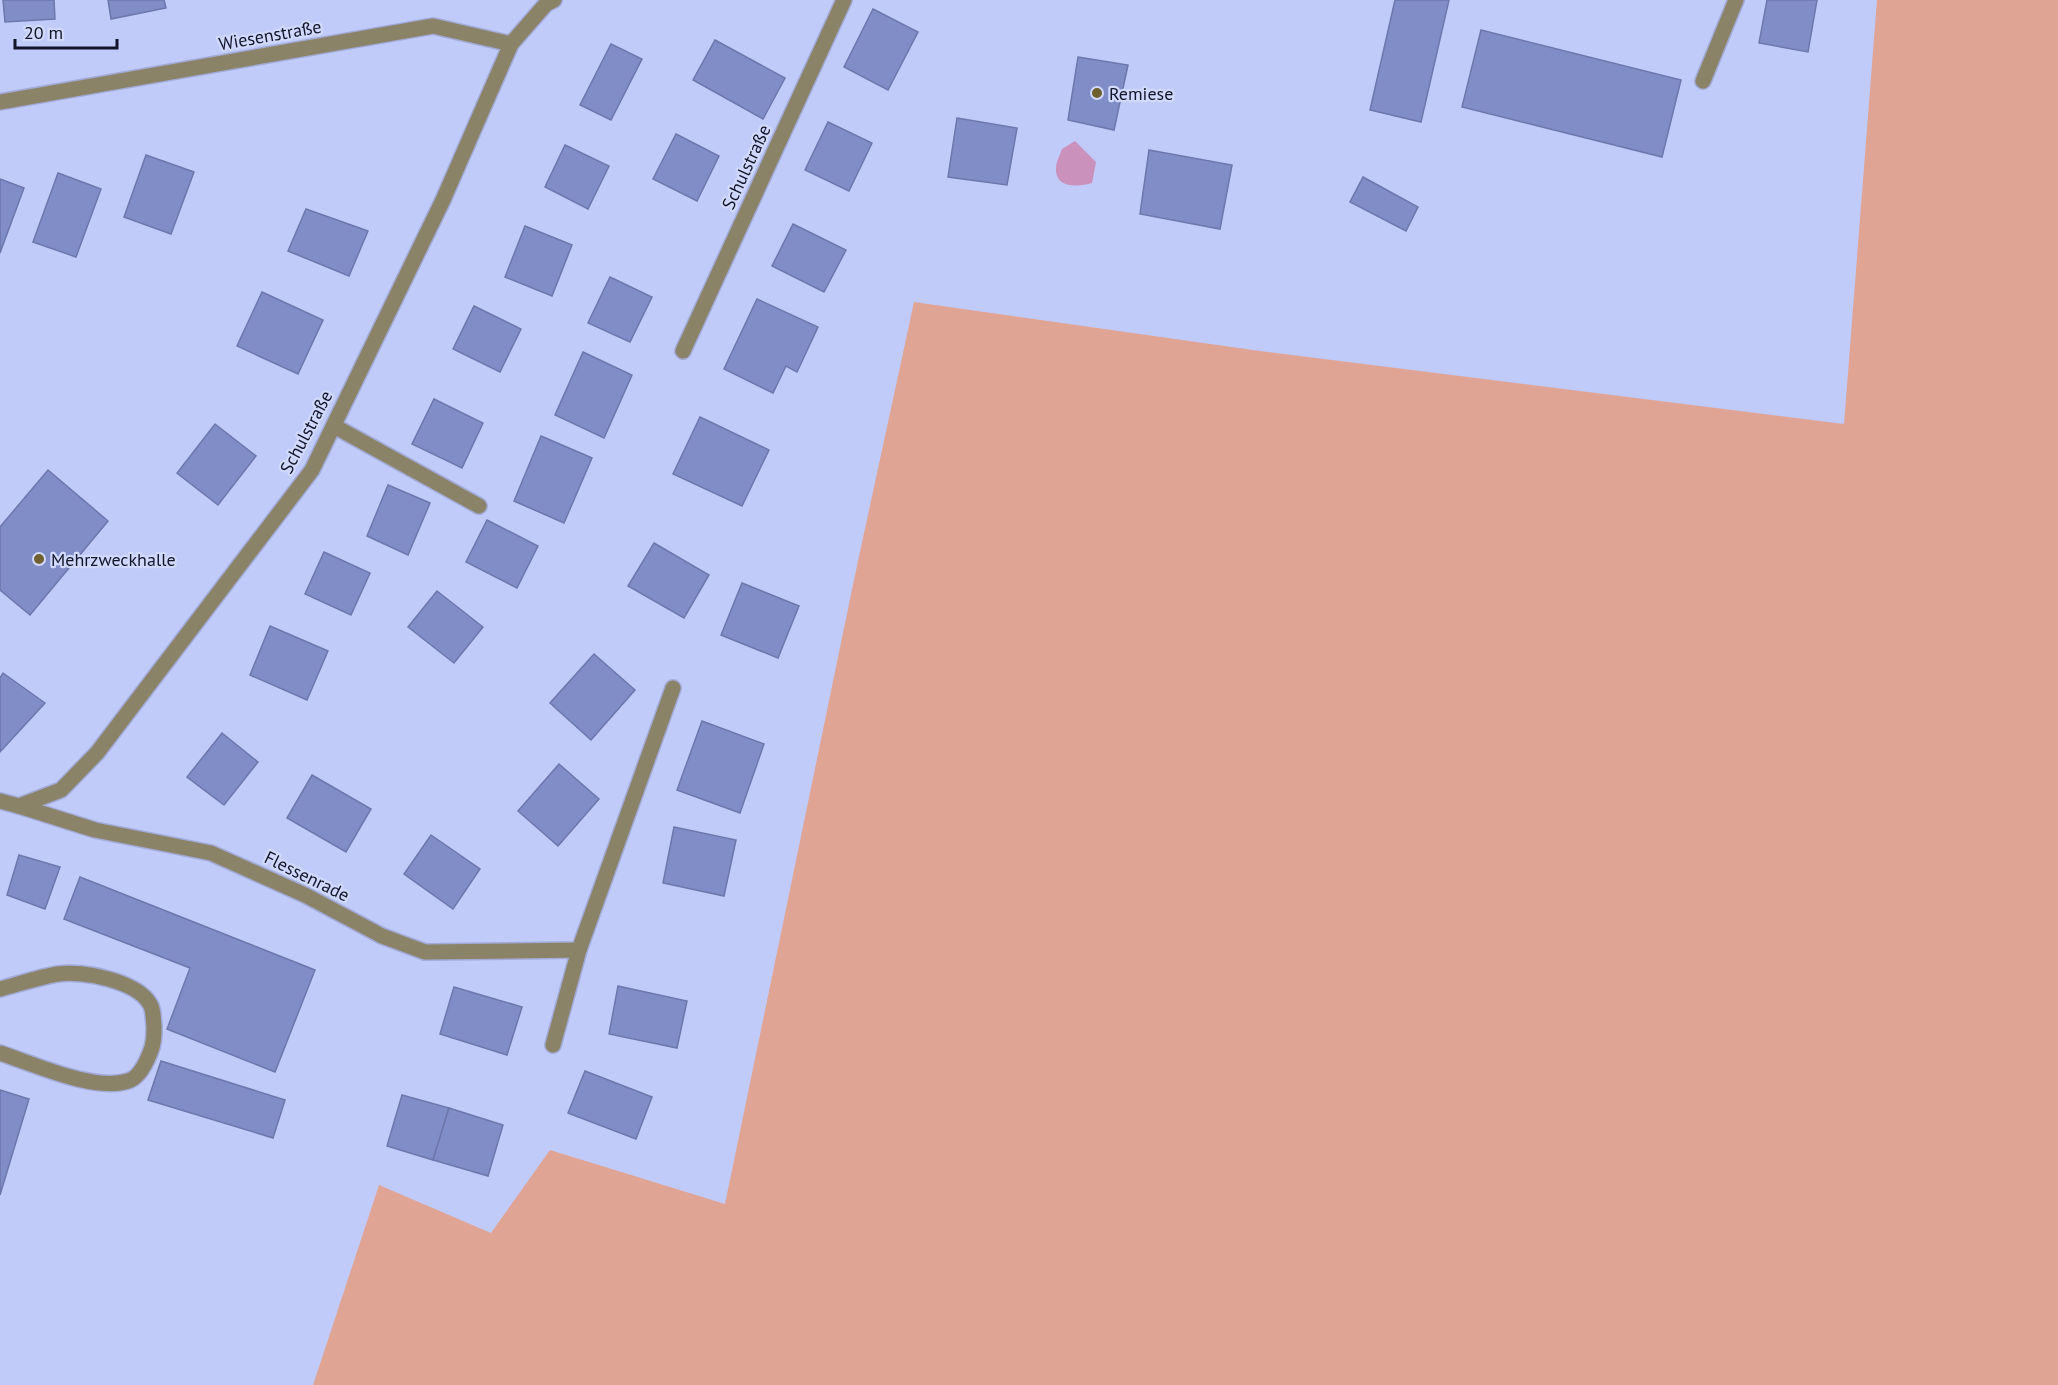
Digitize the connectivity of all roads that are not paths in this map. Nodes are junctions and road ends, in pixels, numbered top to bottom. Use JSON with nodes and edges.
{"nodes":[{"id":1,"x":554,"y":0,"type":"edge"},
{"id":2,"x":844,"y":0,"type":"edge"},
{"id":3,"x":1736,"y":0,"type":"edge"},
{"id":4,"x":511,"y":44,"type":"junction"},
{"id":5,"x":1703,"y":81,"type":"dead end"},
{"id":6,"x":0,"y":102,"type":"edge"},
{"id":7,"x":682,"y":351,"type":"dead end"},
{"id":8,"x":334,"y":426,"type":"junction"},
{"id":9,"x":479,"y":506,"type":"dead end"},
{"id":10,"x":673,"y":688,"type":"dead end"},
{"id":11,"x":0,"y":801,"type":"edge"},
{"id":12,"x":20,"y":806,"type":"junction"},
{"id":13,"x":579,"y":950,"type":"junction"},
{"id":14,"x":0,"y":989,"type":"edge"},
{"id":15,"x":553,"y":1045,"type":"dead end"},
{"id":16,"x":0,"y":1053,"type":"edge"}],
"edges":[{"from":1,"to":4,"type":"street","name":"Schulstraße"},
{"from":2,"to":7,"type":"street","name":"Schulstraße"},
{"from":3,"to":5,"type":"street"},
{"from":4,"to":6,"type":"street","name":"Wiesenstraße"},
{"from":4,"to":8,"type":"street","name":"Schulstraße"},
{"from":8,"to":9,"type":"street"},
{"from":8,"to":12,"type":"street","name":"Schulstraße"},
{"from":10,"to":13,"type":"street"},
{"from":11,"to":12,"type":"street"},
{"from":12,"to":13,"type":"street","name":"Flessenrade"},
{"from":13,"to":15,"type":"street"},
{"from":14,"to":16,"type":"street"}]}
